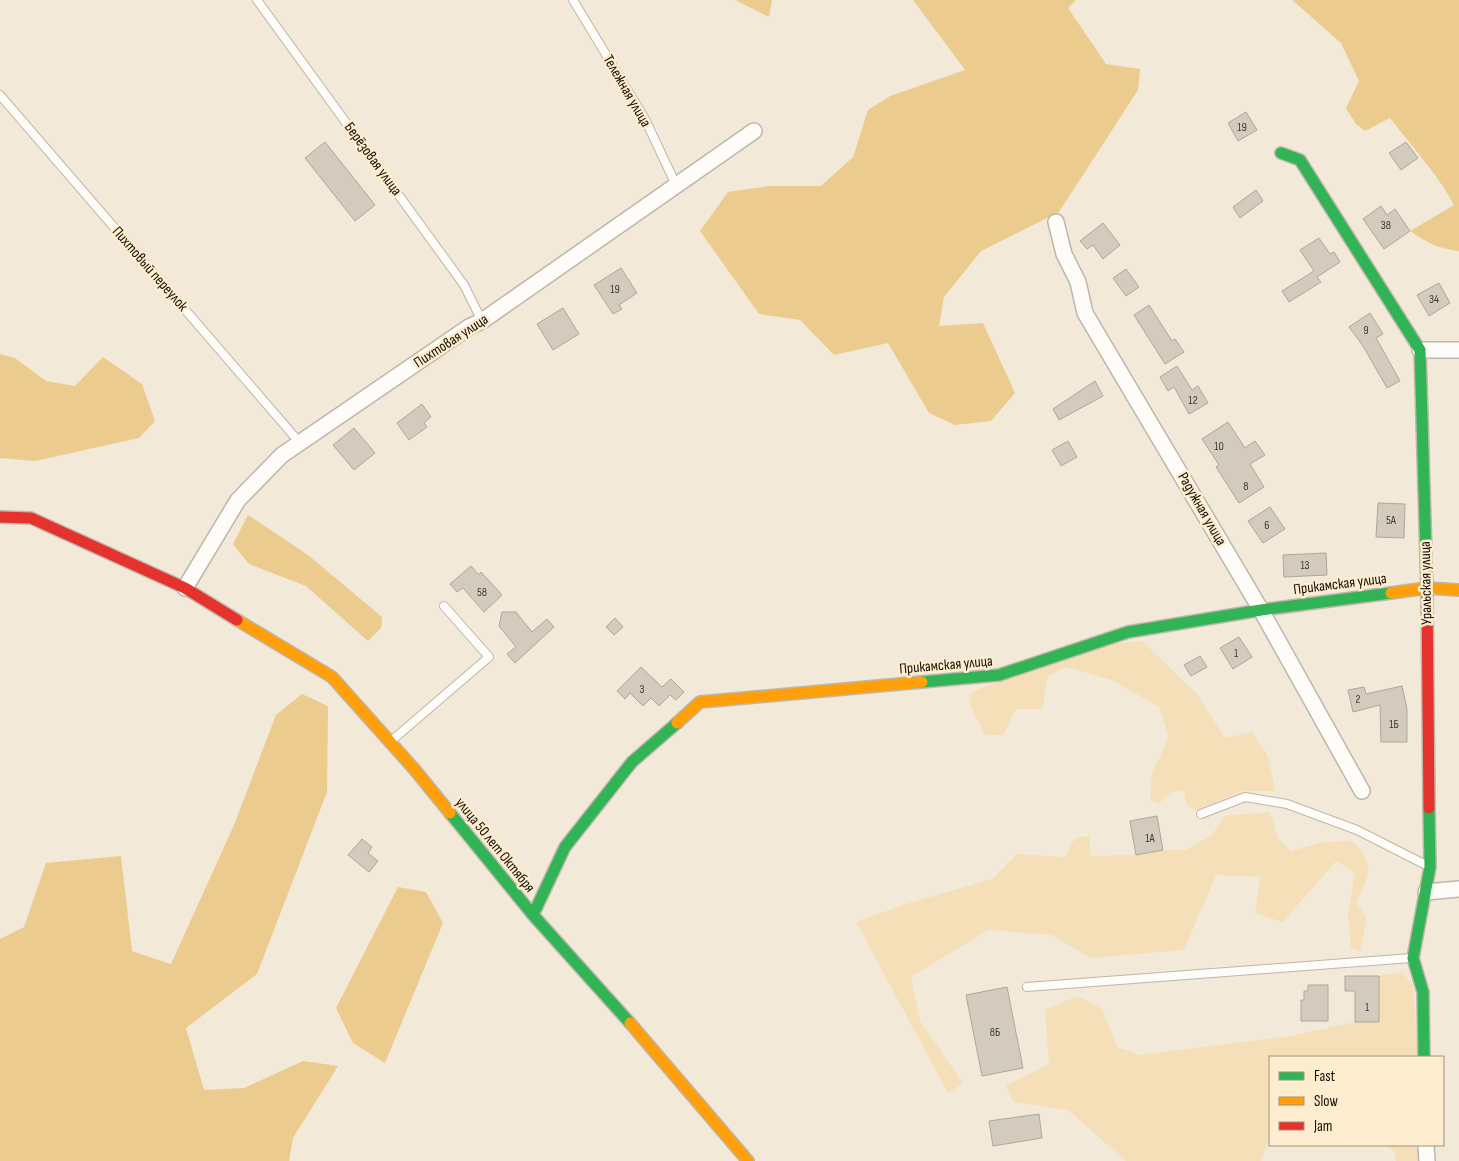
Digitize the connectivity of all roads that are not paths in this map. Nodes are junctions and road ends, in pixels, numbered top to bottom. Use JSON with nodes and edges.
{"nodes":[{"id":1,"x":257,"y":0,"type":"edge"},
{"id":2,"x":573,"y":0,"type":"edge"},
{"id":3,"x":0,"y":95,"type":"edge"},
{"id":4,"x":754,"y":131,"type":"dead end"},
{"id":5,"x":1281,"y":153,"type":"dead end"},
{"id":6,"x":676,"y":185,"type":"junction"},
{"id":7,"x":1056,"y":222,"type":"dead end"},
{"id":8,"x":482,"y":321,"type":"junction"},
{"id":9,"x":1420,"y":350,"type":"junction"},
{"id":10,"x":1459,"y":350,"type":"edge"},
{"id":11,"x":300,"y":443,"type":"junction"},
{"id":12,"x":0,"y":517,"type":"edge"},
{"id":13,"x":186,"y":588,"type":"junction"},
{"id":14,"x":1427,"y":588,"type":"junction"},
{"id":15,"x":1459,"y":590,"type":"edge"},
{"id":16,"x":444,"y":606,"type":"dead end"},
{"id":17,"x":1261,"y":610,"type":"junction"},
{"id":18,"x":390,"y":742,"type":"junction"},
{"id":19,"x":1362,"y":791,"type":"dead end"},
{"id":20,"x":1201,"y":814,"type":"dead end"},
{"id":21,"x":1430,"y":867,"type":"junction"},
{"id":22,"x":1459,"y":889,"type":"edge"},
{"id":23,"x":1426,"y":892,"type":"junction"},
{"id":24,"x":532,"y":915,"type":"junction"},
{"id":25,"x":1414,"y":958,"type":"junction"},
{"id":26,"x":1026,"y":987,"type":"dead end"},
{"id":27,"x":1424,"y":1056,"type":"edge"},
{"id":28,"x":1426,"y":1146,"type":"edge"},
{"id":29,"x":748,"y":1161,"type":"edge"},
{"id":30,"x":1427,"y":1161,"type":"edge"}],
"edges":[{"from":1,"to":8,"type":"lane","name":"Берёзовая улица"},
{"from":2,"to":6,"type":"lane","name":"Тележная улица"},
{"from":3,"to":11,"type":"lane","name":"Пихтовый переулок"},
{"from":4,"to":6,"type":"street","name":"Пихтовая улица"},
{"from":5,"to":9,"type":"street"},
{"from":6,"to":8,"type":"street","name":"Пихтовая улица"},
{"from":7,"to":17,"type":"street","name":"Радужная улица"},
{"from":8,"to":11,"type":"street","name":"Пихтовая улица"},
{"from":9,"to":10,"type":"street"},
{"from":9,"to":14,"type":"street","name":"Уральская улица"},
{"from":11,"to":13,"type":"street","name":"Пихтовая улица"},
{"from":12,"to":13,"type":"street","name":"улица 50 лет Октября"},
{"from":13,"to":18,"type":"street","name":"улица 50 лет Октября"},
{"from":14,"to":15,"type":"street","name":"Прикамская улица"},
{"from":14,"to":17,"type":"street","name":"Прикамская улица"},
{"from":14,"to":21,"type":"street","name":"Уральская улица"},
{"from":16,"to":18,"type":"lane"},
{"from":17,"to":19,"type":"street","name":"Радужная улица"},
{"from":17,"to":24,"type":"street","name":"Прикамская улица"},
{"from":18,"to":24,"type":"street","name":"улица 50 лет Октября"},
{"from":20,"to":21,"type":"lane"},
{"from":21,"to":23,"type":"street","name":"Уральская улица"},
{"from":22,"to":23,"type":"street"},
{"from":23,"to":25,"type":"street","name":"Уральская улица"},
{"from":24,"to":29,"type":"street","name":"улица 50 лет Октября"},
{"from":25,"to":26,"type":"lane"},
{"from":25,"to":27,"type":"street","name":"Уральская улица"},
{"from":28,"to":30,"type":"street"}]}
